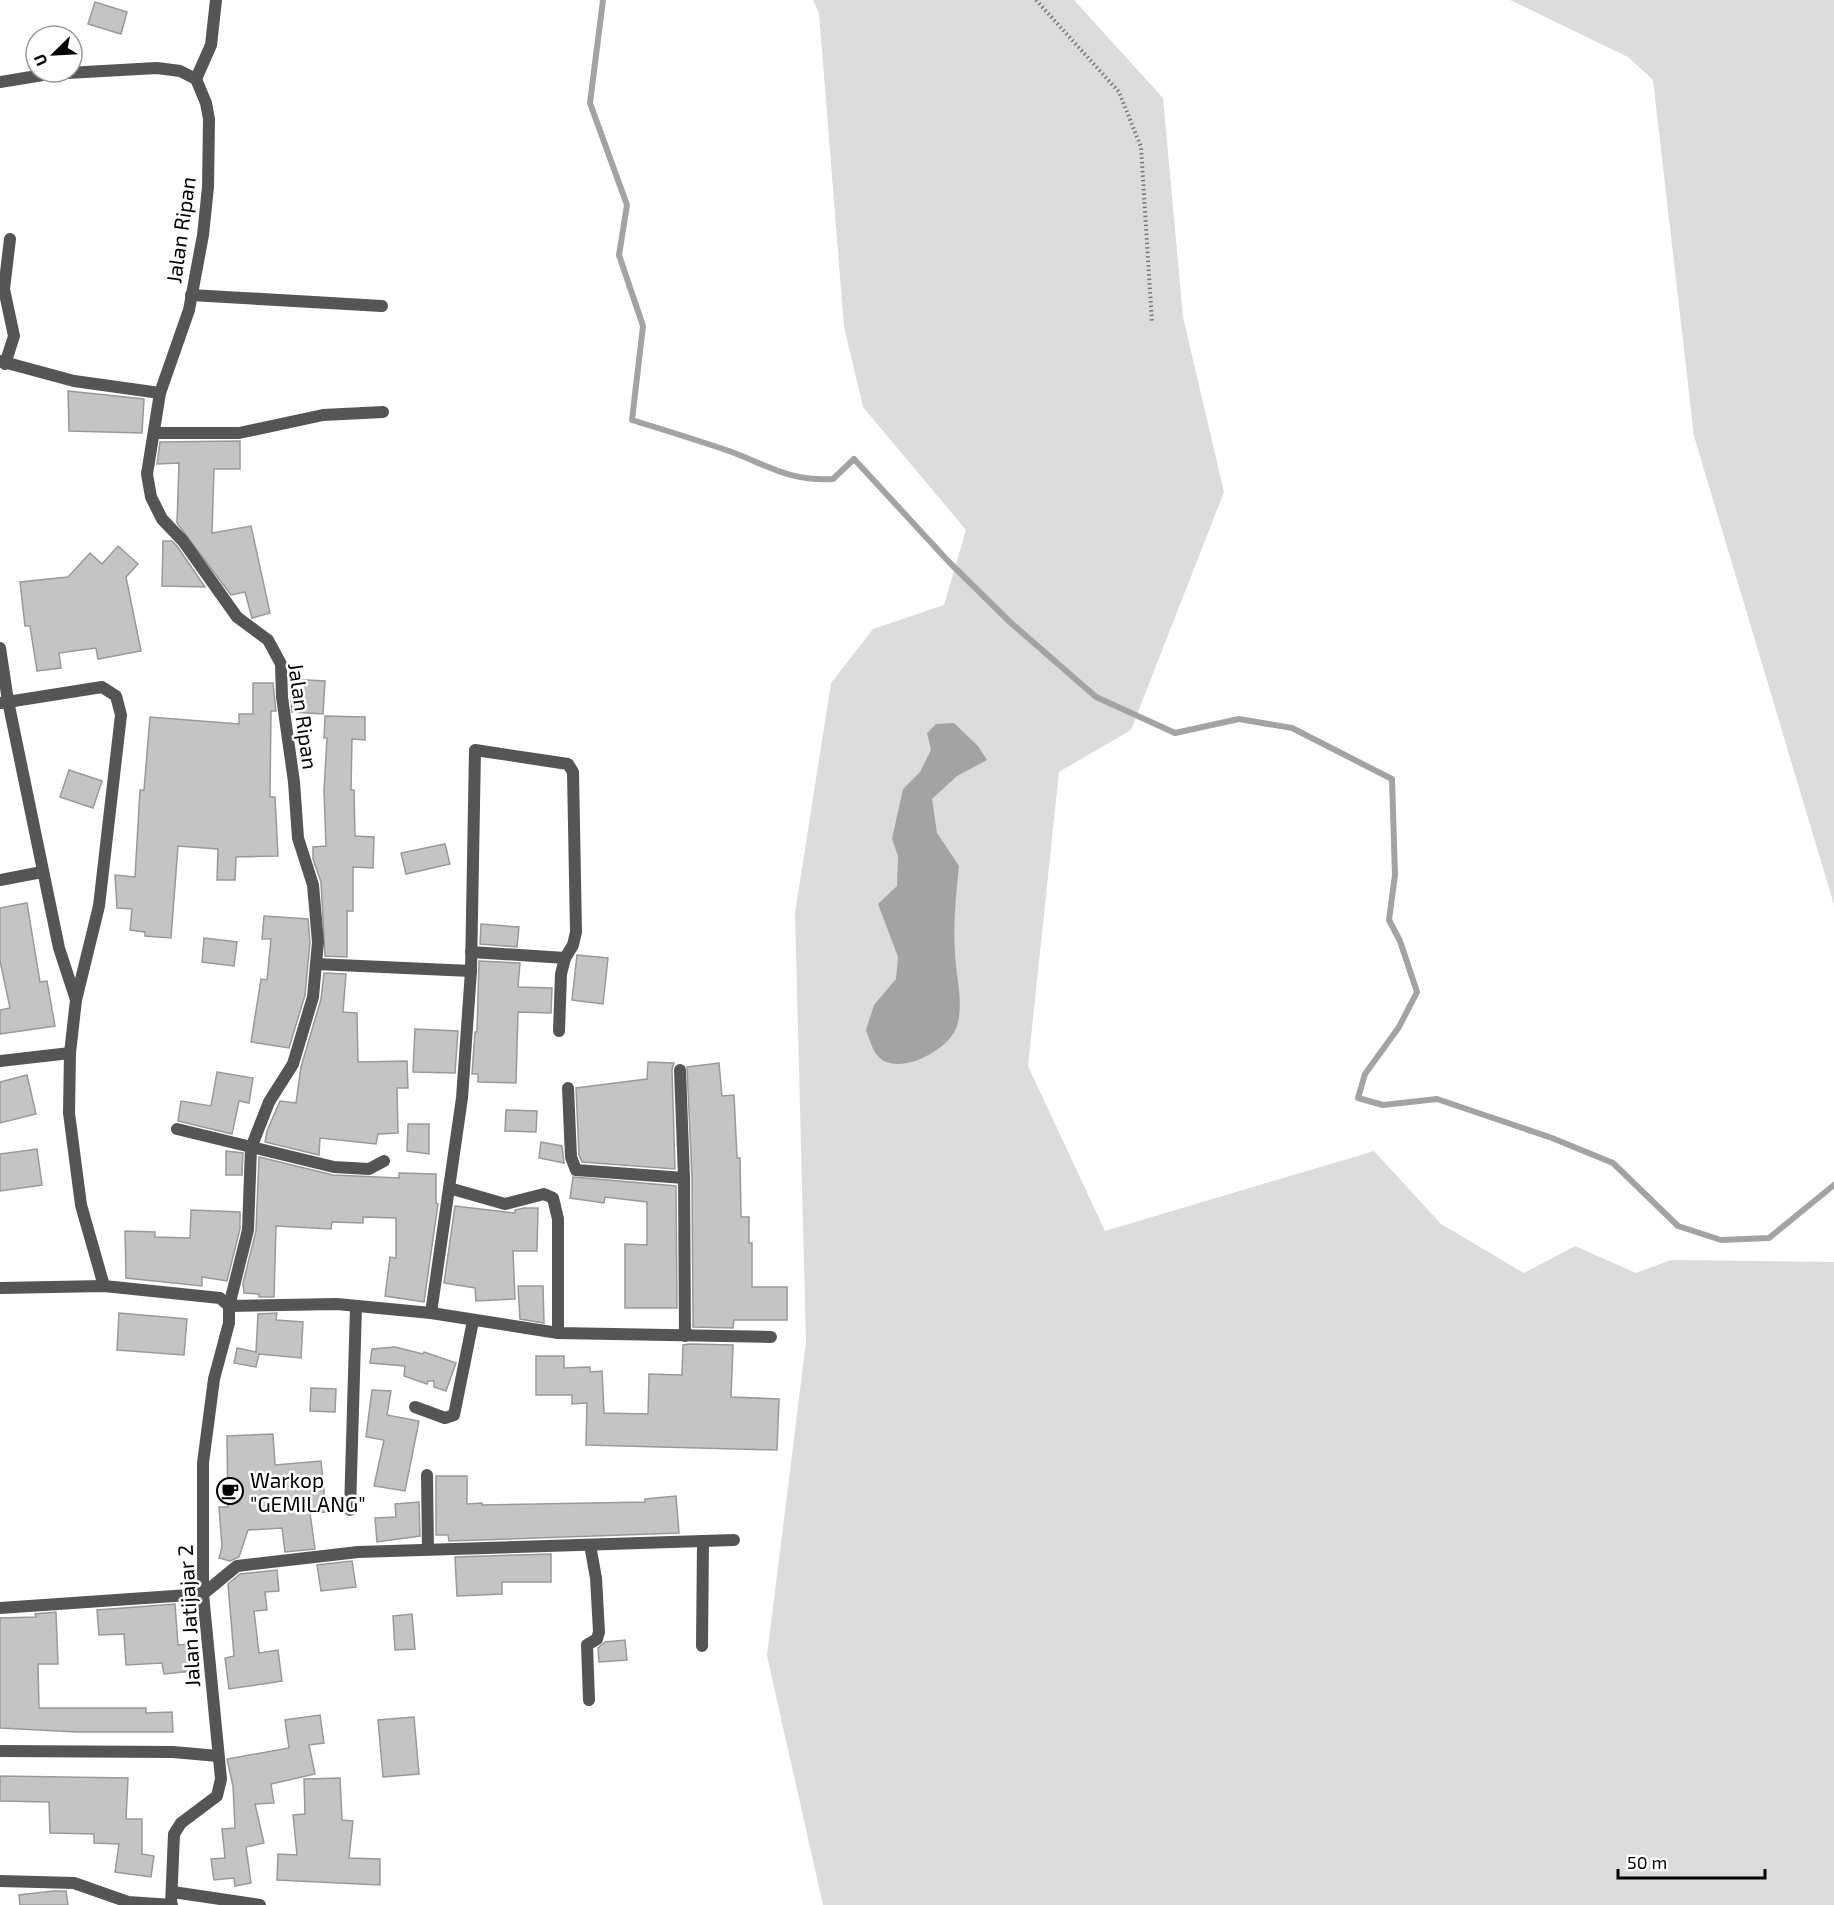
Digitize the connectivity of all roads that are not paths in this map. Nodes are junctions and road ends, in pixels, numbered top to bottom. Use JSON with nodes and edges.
{"nodes":[{"id":1,"x":216,"y":0,"type":"edge"},
{"id":2,"x":196,"y":79,"type":"junction"},
{"id":3,"x":0,"y":82,"type":"edge"},
{"id":4,"x":10,"y":239,"type":"dead end"},
{"id":5,"x":191,"y":295,"type":"junction"},
{"id":6,"x":382,"y":306,"type":"dead end"},
{"id":7,"x":2,"y":363,"type":"edge"},
{"id":8,"x":160,"y":393,"type":"junction"},
{"id":9,"x":383,"y":412,"type":"dead end"},
{"id":10,"x":154,"y":433,"type":"junction"},
{"id":11,"x":0,"y":648,"type":"edge"},
{"id":12,"x":4,"y":702,"type":"edge"},
{"id":13,"x":42,"y":872,"type":"junction"},
{"id":14,"x":0,"y":880,"type":"edge"},
{"id":15,"x":471,"y":952,"type":"junction"},
{"id":16,"x":565,"y":958,"type":"junction"},
{"id":17,"x":316,"y":964,"type":"junction"},
{"id":18,"x":471,"y":971,"type":"junction"},
{"id":19,"x":76,"y":1000,"type":"junction"},
{"id":20,"x":558,"y":1030,"type":"dead end"},
{"id":21,"x":70,"y":1053,"type":"junction"},
{"id":22,"x":0,"y":1061,"type":"edge"},
{"id":23,"x":680,"y":1070,"type":"dead end"},
{"id":24,"x":568,"y":1088,"type":"dead end"},
{"id":25,"x":177,"y":1129,"type":"dead end"},
{"id":26,"x":252,"y":1148,"type":"junction"},
{"id":27,"x":384,"y":1161,"type":"dead end"},
{"id":28,"x":684,"y":1178,"type":"junction"},
{"id":29,"x":449,"y":1188,"type":"junction"},
{"id":30,"x":104,"y":1286,"type":"junction"},
{"id":31,"x":0,"y":1288,"type":"edge"},
{"id":32,"x":229,"y":1306,"type":"junction"},
{"id":33,"x":356,"y":1307,"type":"junction"},
{"id":34,"x":431,"y":1313,"type":"junction"},
{"id":35,"x":473,"y":1321,"type":"junction"},
{"id":36,"x":558,"y":1333,"type":"junction"},
{"id":37,"x":685,"y":1336,"type":"junction"},
{"id":38,"x":771,"y":1336,"type":"dead end"},
{"id":39,"x":415,"y":1407,"type":"dead end"},
{"id":40,"x":427,"y":1475,"type":"dead end"},
{"id":41,"x":350,"y":1510,"type":"dead end"},
{"id":42,"x":734,"y":1540,"type":"dead end"},
{"id":43,"x":702,"y":1541,"type":"junction"},
{"id":44,"x":590,"y":1545,"type":"junction"},
{"id":45,"x":428,"y":1549,"type":"junction"},
{"id":46,"x":203,"y":1594,"type":"junction"},
{"id":47,"x":0,"y":1608,"type":"edge"},
{"id":48,"x":702,"y":1646,"type":"dead end"},
{"id":49,"x":588,"y":1700,"type":"dead end"},
{"id":50,"x":0,"y":1751,"type":"edge"},
{"id":51,"x":218,"y":1756,"type":"junction"},
{"id":52,"x":0,"y":1881,"type":"edge"},
{"id":53,"x":172,"y":1901,"type":"edge"},
{"id":54,"x":260,"y":1905,"type":"edge"}],
"edges":[{"from":1,"to":2,"type":"street"},
{"from":2,"to":3,"type":"street"},
{"from":2,"to":5,"type":"street","name":"Jalan Ripan"},
{"from":4,"to":7,"type":"street"},
{"from":5,"to":6,"type":"street"},
{"from":5,"to":8,"type":"street","name":"Jalan Ripan"},
{"from":7,"to":8,"type":"street"},
{"from":8,"to":10,"type":"street","name":"Jalan Ripan"},
{"from":9,"to":10,"type":"street"},
{"from":10,"to":17,"type":"street","name":"Jalan Ripan"},
{"from":11,"to":12,"type":"street"},
{"from":12,"to":13,"type":"street"},
{"from":12,"to":19,"type":"street"},
{"from":13,"to":14,"type":"street"},
{"from":13,"to":19,"type":"street"},
{"from":15,"to":16,"type":"street"},
{"from":15,"to":16,"type":"street"},
{"from":15,"to":18,"type":"street"},
{"from":16,"to":20,"type":"street"},
{"from":17,"to":18,"type":"street"},
{"from":17,"to":26,"type":"street","name":"Jalan Ripan"},
{"from":18,"to":29,"type":"street"},
{"from":19,"to":21,"type":"street"},
{"from":21,"to":22,"type":"street"},
{"from":21,"to":30,"type":"street"},
{"from":23,"to":28,"type":"street"},
{"from":24,"to":28,"type":"street"},
{"from":25,"to":26,"type":"street"},
{"from":26,"to":27,"type":"street"},
{"from":26,"to":32,"type":"street","name":"Jalan Ripan"},
{"from":28,"to":37,"type":"street"},
{"from":29,"to":34,"type":"street"},
{"from":29,"to":36,"type":"street"},
{"from":30,"to":31,"type":"street"},
{"from":30,"to":32,"type":"street"},
{"from":32,"to":33,"type":"street"},
{"from":32,"to":46,"type":"street","name":"Jalan Jatijajar 2"},
{"from":33,"to":34,"type":"street"},
{"from":33,"to":41,"type":"street"},
{"from":34,"to":35,"type":"street"},
{"from":35,"to":36,"type":"street"},
{"from":35,"to":39,"type":"street"},
{"from":36,"to":37,"type":"street"},
{"from":37,"to":38,"type":"street"},
{"from":40,"to":45,"type":"street"},
{"from":42,"to":43,"type":"street"},
{"from":43,"to":44,"type":"street"},
{"from":43,"to":48,"type":"street"},
{"from":44,"to":45,"type":"street"},
{"from":44,"to":49,"type":"street"},
{"from":45,"to":46,"type":"street"},
{"from":46,"to":47,"type":"street"},
{"from":46,"to":51,"type":"street","name":"Jalan Jatijajar 2"},
{"from":50,"to":51,"type":"street"},
{"from":51,"to":53,"type":"street","name":"Jalan Jatijajar 2"},
{"from":52,"to":53,"type":"street"},
{"from":53,"to":54,"type":"street"}]}
